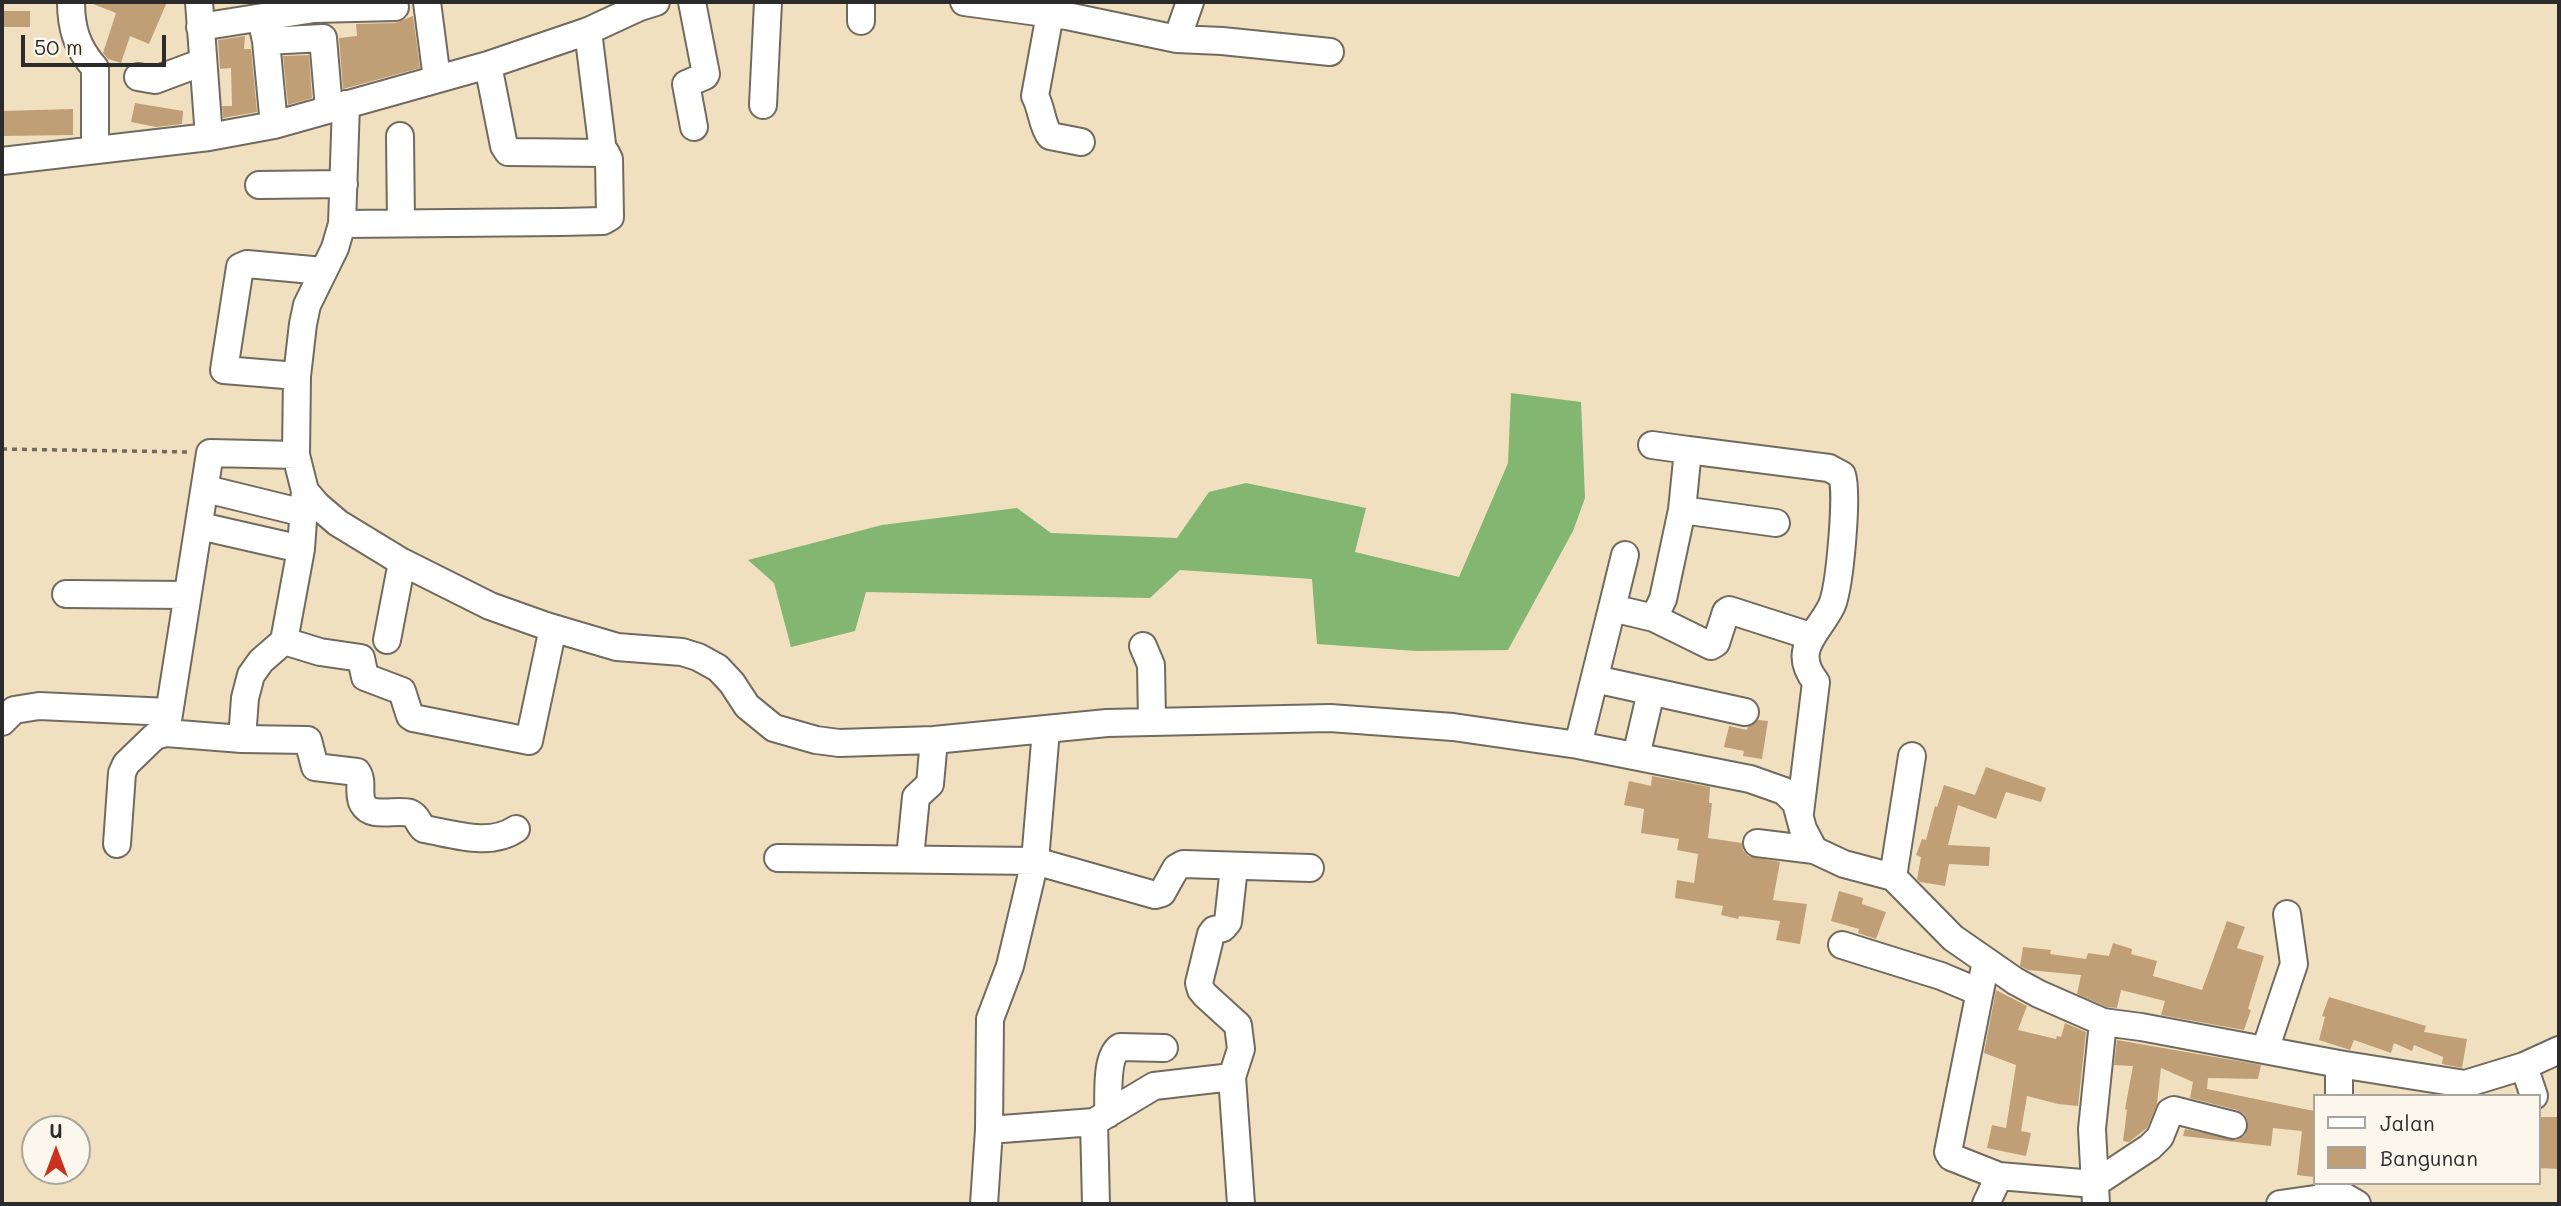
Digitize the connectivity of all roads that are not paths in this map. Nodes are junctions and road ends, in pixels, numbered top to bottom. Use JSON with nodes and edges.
{"nodes":[{"id":1,"x":71,"y":2,"type":"edge"},
{"id":2,"x":428,"y":2,"type":"edge"},
{"id":3,"x":656,"y":2,"type":"edge"},
{"id":4,"x":692,"y":2,"type":"edge"},
{"id":5,"x":768,"y":2,"type":"edge"},
{"id":6,"x":964,"y":2,"type":"edge"},
{"id":7,"x":1190,"y":2,"type":"edge"},
{"id":8,"x":305,"y":5,"type":"edge"},
{"id":9,"x":1015,"y":5,"type":"edge"},
{"id":10,"x":395,"y":7,"type":"dead end"},
{"id":11,"x":1064,"y":11,"type":"edge"},
{"id":12,"x":200,"y":14,"type":"edge"},
{"id":13,"x":263,"y":29,"type":"junction"},
{"id":14,"x":588,"y":31,"type":"junction"},
{"id":15,"x":1177,"y":39,"type":"junction"},
{"id":16,"x":1330,"y":52,"type":"dead end"},
{"id":17,"x":203,"y":62,"type":"junction"},
{"id":18,"x":488,"y":65,"type":"junction"},
{"id":19,"x":138,"y":77,"type":"dead end"},
{"id":20,"x":437,"y":79,"type":"junction"},
{"id":21,"x":763,"y":105,"type":"dead end"},
{"id":22,"x":338,"y":106,"type":"junction"},
{"id":23,"x":274,"y":125,"type":"junction"},
{"id":24,"x":694,"y":127,"type":"dead end"},
{"id":25,"x":400,"y":136,"type":"dead end"},
{"id":26,"x":209,"y":137,"type":"junction"},
{"id":27,"x":1081,"y":142,"type":"dead end"},
{"id":28,"x":95,"y":149,"type":"junction"},
{"id":29,"x":603,"y":152,"type":"junction"},
{"id":30,"x":2,"y":161,"type":"edge"},
{"id":31,"x":344,"y":184,"type":"junction"},
{"id":32,"x":259,"y":185,"type":"dead end"},
{"id":33,"x":401,"y":222,"type":"junction"},
{"id":34,"x":342,"y":224,"type":"junction"},
{"id":35,"x":323,"y":271,"type":"junction"},
{"id":36,"x":297,"y":376,"type":"junction"},
{"id":37,"x":1653,"y":445,"type":"dead end"},
{"id":38,"x":1688,"y":450,"type":"junction"},
{"id":39,"x":296,"y":455,"type":"junction"},
{"id":40,"x":206,"y":489,"type":"junction"},
{"id":41,"x":304,"y":502,"type":"junction"},
{"id":42,"x":1682,"y":510,"type":"junction"},
{"id":43,"x":1776,"y":523,"type":"dead end"},
{"id":44,"x":200,"y":526,"type":"junction"},
{"id":45,"x":301,"y":549,"type":"junction"},
{"id":46,"x":1625,"y":555,"type":"dead end"},
{"id":47,"x":402,"y":562,"type":"junction"},
{"id":48,"x":66,"y":594,"type":"dead end"},
{"id":49,"x":187,"y":595,"type":"junction"},
{"id":50,"x":1612,"y":608,"type":"junction"},
{"id":51,"x":1654,"y":618,"type":"junction"},
{"id":52,"x":550,"y":627,"type":"junction"},
{"id":53,"x":1810,"y":636,"type":"junction"},
{"id":54,"x":387,"y":640,"type":"dead end"},
{"id":55,"x":284,"y":641,"type":"junction"},
{"id":56,"x":1143,"y":646,"type":"dead end"},
{"id":57,"x":1595,"y":679,"type":"junction"},
{"id":58,"x":1651,"y":692,"type":"junction"},
{"id":59,"x":1745,"y":712,"type":"dead end"},
{"id":60,"x":2,"y":722,"type":"edge"},
{"id":61,"x":1152,"y":722,"type":"junction"},
{"id":62,"x":167,"y":723,"type":"junction"},
{"id":63,"x":1046,"y":730,"type":"junction"},
{"id":64,"x":242,"y":739,"type":"junction"},
{"id":65,"x":934,"y":740,"type":"junction"},
{"id":66,"x":1578,"y":745,"type":"junction"},
{"id":67,"x":1636,"y":756,"type":"junction"},
{"id":68,"x":1912,"y":756,"type":"dead end"},
{"id":69,"x":1800,"y":813,"type":"junction"},
{"id":70,"x":516,"y":829,"type":"dead end"},
{"id":71,"x":1757,"y":843,"type":"dead end"},
{"id":72,"x":117,"y":844,"type":"dead end"},
{"id":73,"x":1814,"y":850,"type":"junction"},
{"id":74,"x":778,"y":858,"type":"dead end"},
{"id":75,"x":909,"y":858,"type":"junction"},
{"id":76,"x":1035,"y":861,"type":"junction"},
{"id":77,"x":1234,"y":867,"type":"junction"},
{"id":78,"x":1310,"y":868,"type":"dead end"},
{"id":79,"x":1893,"y":877,"type":"junction"},
{"id":80,"x":2287,"y":914,"type":"dead end"},
{"id":81,"x":1842,"y":945,"type":"dead end"},
{"id":82,"x":1986,"y":961,"type":"junction"},
{"id":83,"x":1979,"y":992,"type":"junction"},
{"id":84,"x":2103,"y":1022,"type":"junction"},
{"id":85,"x":1164,"y":1048,"type":"dead end"},
{"id":86,"x":2265,"y":1050,"type":"junction"},
{"id":87,"x":2559,"y":1050,"type":"edge"},
{"id":88,"x":2339,"y":1064,"type":"junction"},
{"id":89,"x":2524,"y":1066,"type":"junction"},
{"id":90,"x":1232,"y":1077,"type":"junction"},
{"id":91,"x":2465,"y":1090,"type":"edge"},
{"id":92,"x":2339,"y":1094,"type":"edge"},
{"id":93,"x":2533,"y":1094,"type":"edge"},
{"id":94,"x":1101,"y":1118,"type":"junction"},
{"id":95,"x":2233,"y":1125,"type":"dead end"},
{"id":96,"x":989,"y":1130,"type":"junction"},
{"id":97,"x":1999,"y":1176,"type":"junction"},
{"id":98,"x":2326,"y":1193,"type":"edge"},
{"id":99,"x":2095,"y":1194,"type":"edge"},
{"id":100,"x":984,"y":1204,"type":"edge"},
{"id":101,"x":1096,"y":1204,"type":"edge"},
{"id":102,"x":1241,"y":1204,"type":"edge"},
{"id":103,"x":1986,"y":1204,"type":"edge"},
{"id":104,"x":2280,"y":1204,"type":"edge"},
{"id":105,"x":2357,"y":1204,"type":"edge"}],
"edges":[{"from":1,"to":28,"type":"street"},
{"from":2,"to":20,"type":"street"},
{"from":3,"to":14,"type":"street"},
{"from":4,"to":24,"type":"street"},
{"from":5,"to":21,"type":"street"},
{"from":6,"to":9,"type":"street"},
{"from":7,"to":15,"type":"street"},
{"from":8,"to":10,"type":"street"},
{"from":8,"to":13,"type":"street"},
{"from":9,"to":11,"type":"street"},
{"from":11,"to":15,"type":"street"},
{"from":11,"to":27,"type":"street"},
{"from":12,"to":13,"type":"street"},
{"from":12,"to":17,"type":"street"},
{"from":13,"to":22,"type":"street"},
{"from":13,"to":23,"type":"street"},
{"from":14,"to":18,"type":"street"},
{"from":14,"to":29,"type":"street"},
{"from":15,"to":16,"type":"street"},
{"from":17,"to":19,"type":"street"},
{"from":17,"to":26,"type":"street"},
{"from":18,"to":20,"type":"street"},
{"from":18,"to":29,"type":"street"},
{"from":20,"to":22,"type":"street"},
{"from":22,"to":23,"type":"street"},
{"from":22,"to":31,"type":"street"},
{"from":23,"to":26,"type":"street"},
{"from":25,"to":33,"type":"street"},
{"from":26,"to":28,"type":"street"},
{"from":28,"to":30,"type":"street"},
{"from":29,"to":33,"type":"street"},
{"from":31,"to":32,"type":"street"},
{"from":31,"to":34,"type":"street"},
{"from":33,"to":34,"type":"street"},
{"from":34,"to":35,"type":"street"},
{"from":35,"to":36,"type":"street"},
{"from":35,"to":36,"type":"street"},
{"from":36,"to":39,"type":"street"},
{"from":37,"to":38,"type":"street"},
{"from":38,"to":42,"type":"street"},
{"from":38,"to":53,"type":"street"},
{"from":39,"to":40,"type":"street"},
{"from":39,"to":41,"type":"street"},
{"from":40,"to":41,"type":"street"},
{"from":40,"to":44,"type":"street"},
{"from":41,"to":45,"type":"street"},
{"from":41,"to":47,"type":"street"},
{"from":42,"to":43,"type":"street"},
{"from":42,"to":51,"type":"street"},
{"from":44,"to":45,"type":"street"},
{"from":44,"to":49,"type":"street"},
{"from":45,"to":55,"type":"street"},
{"from":46,"to":50,"type":"street"},
{"from":47,"to":52,"type":"street"},
{"from":47,"to":54,"type":"street"},
{"from":48,"to":49,"type":"street"},
{"from":49,"to":62,"type":"street"},
{"from":50,"to":51,"type":"street"},
{"from":50,"to":57,"type":"street"},
{"from":51,"to":53,"type":"street"},
{"from":52,"to":55,"type":"street"},
{"from":52,"to":65,"type":"street"},
{"from":53,"to":69,"type":"street"},
{"from":55,"to":64,"type":"street"},
{"from":56,"to":61,"type":"street"},
{"from":57,"to":58,"type":"street"},
{"from":57,"to":66,"type":"street"},
{"from":58,"to":59,"type":"street"},
{"from":58,"to":67,"type":"street"},
{"from":60,"to":62,"type":"street"},
{"from":61,"to":63,"type":"street"},
{"from":61,"to":66,"type":"street"},
{"from":62,"to":64,"type":"street"},
{"from":62,"to":72,"type":"street"},
{"from":63,"to":65,"type":"street"},
{"from":63,"to":76,"type":"street"},
{"from":64,"to":70,"type":"street"},
{"from":65,"to":75,"type":"street"},
{"from":66,"to":67,"type":"street"},
{"from":67,"to":69,"type":"street"},
{"from":68,"to":79,"type":"street"},
{"from":69,"to":73,"type":"street"},
{"from":71,"to":73,"type":"street"},
{"from":73,"to":79,"type":"street"},
{"from":74,"to":75,"type":"street"},
{"from":75,"to":76,"type":"street"},
{"from":76,"to":77,"type":"street"},
{"from":76,"to":96,"type":"street"},
{"from":77,"to":78,"type":"street"},
{"from":77,"to":90,"type":"street"},
{"from":79,"to":82,"type":"street"},
{"from":80,"to":86,"type":"street"},
{"from":81,"to":83,"type":"street"},
{"from":82,"to":83,"type":"street"},
{"from":82,"to":84,"type":"street"},
{"from":83,"to":97,"type":"street"},
{"from":84,"to":86,"type":"street"},
{"from":84,"to":99,"type":"street"},
{"from":85,"to":94,"type":"street"},
{"from":86,"to":88,"type":"street"},
{"from":87,"to":89,"type":"street"},
{"from":88,"to":91,"type":"street"},
{"from":88,"to":92,"type":"street"},
{"from":89,"to":91,"type":"street"},
{"from":89,"to":93,"type":"street"},
{"from":90,"to":94,"type":"street"},
{"from":90,"to":102,"type":"street"},
{"from":94,"to":96,"type":"street"},
{"from":94,"to":101,"type":"street"},
{"from":95,"to":99,"type":"street"},
{"from":96,"to":100,"type":"street"},
{"from":97,"to":99,"type":"street"},
{"from":97,"to":103,"type":"street"},
{"from":98,"to":104,"type":"street"},
{"from":98,"to":105,"type":"street"}]}
